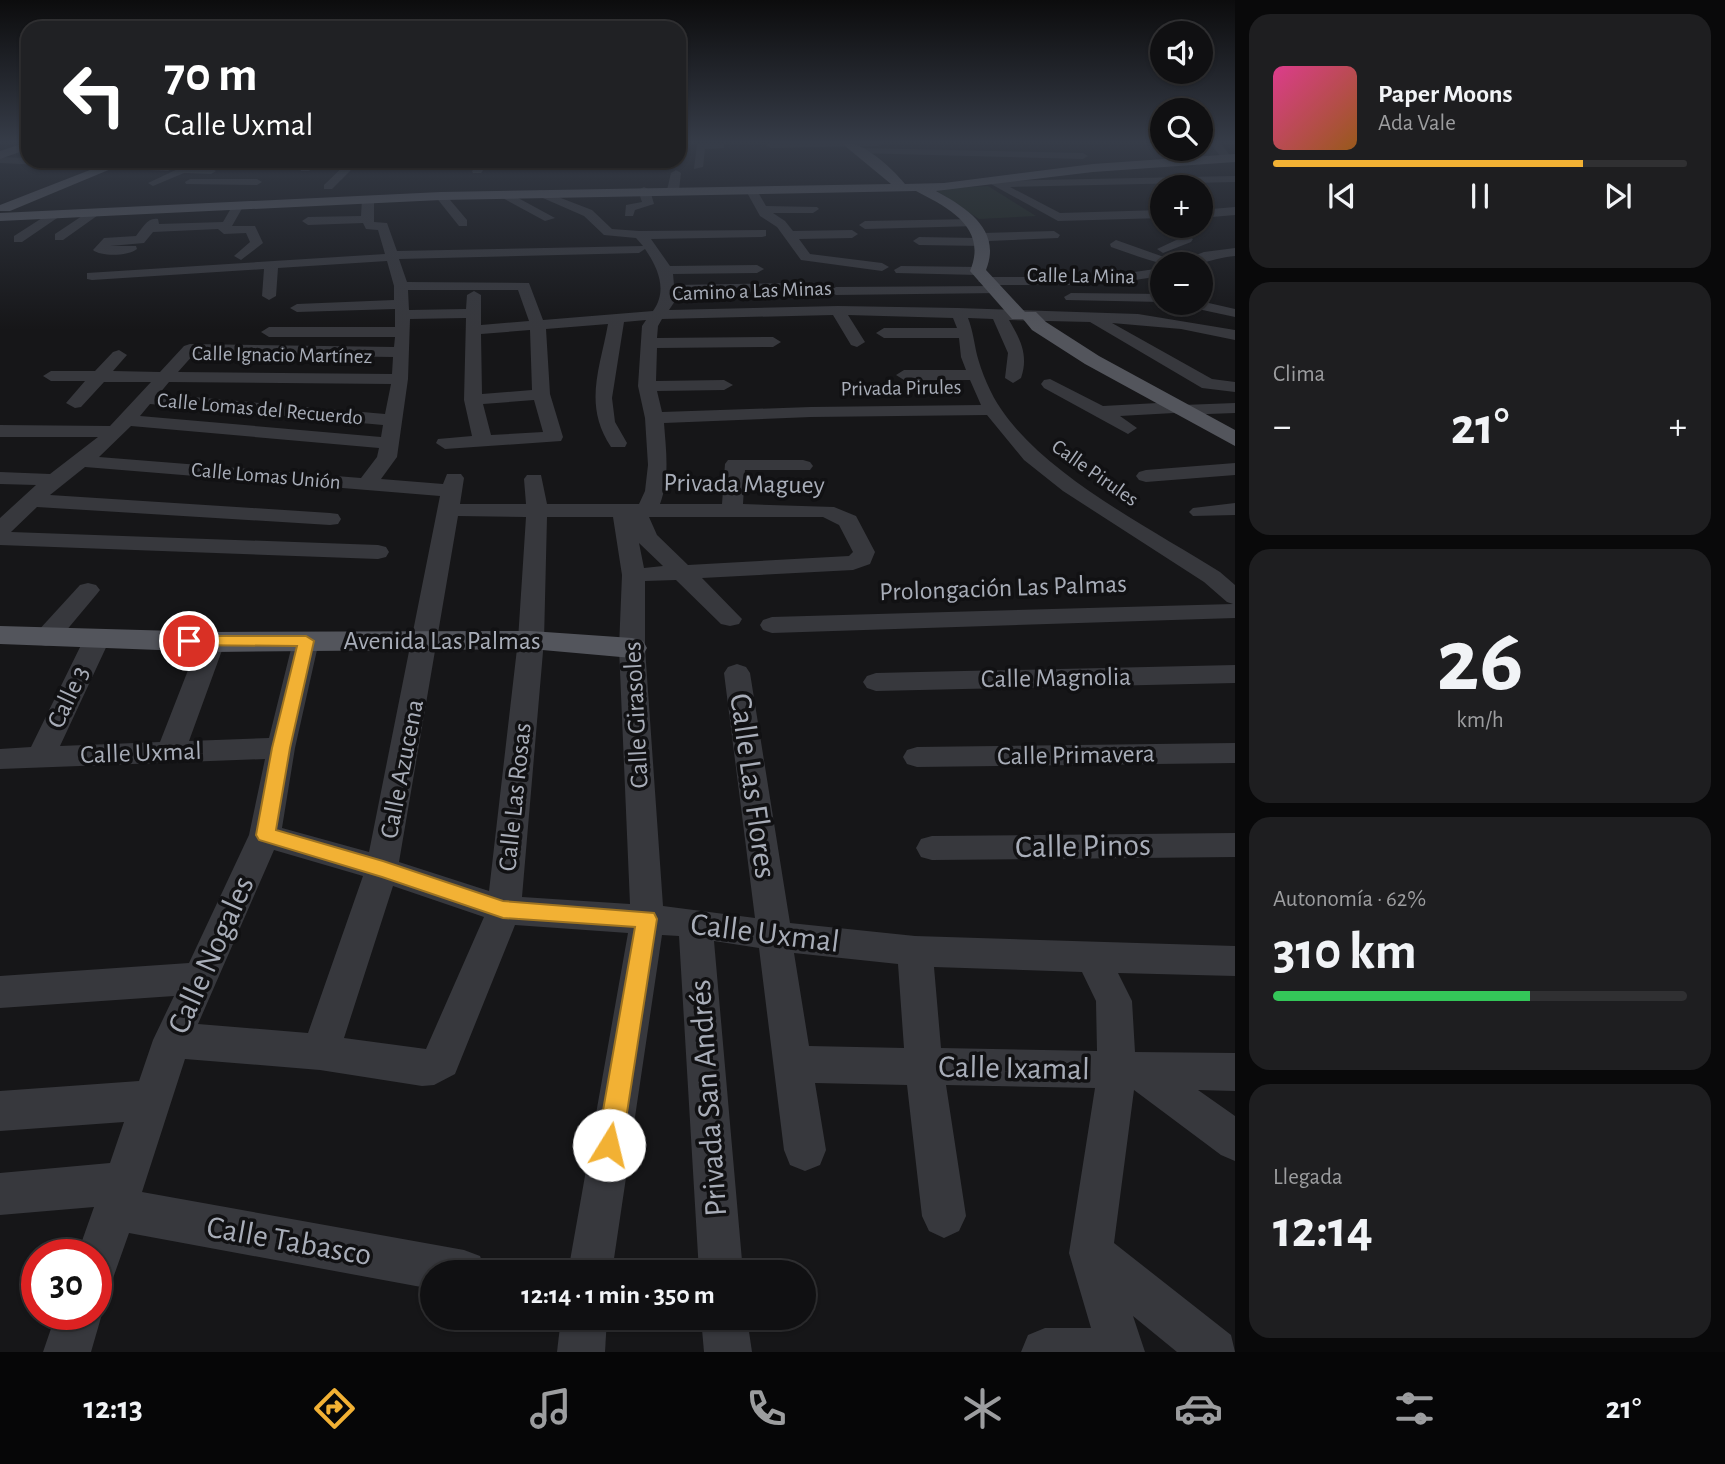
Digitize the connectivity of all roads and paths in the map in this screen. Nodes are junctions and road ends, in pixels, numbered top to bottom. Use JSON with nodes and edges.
{"nodes":[{"id":1,"x":258,"y":204,"type":"edge"},
{"id":2,"x":368,"y":204,"type":"edge"},
{"id":3,"x":448,"y":204,"type":"edge"},
{"id":4,"x":522,"y":204,"type":"edge"},
{"id":5,"x":567,"y":204,"type":"edge"},
{"id":6,"x":647,"y":204,"type":"edge"},
{"id":7,"x":761,"y":204,"type":"edge"},
{"id":8,"x":940,"y":204,"type":"edge"},
{"id":9,"x":1033,"y":204,"type":"edge"},
{"id":10,"x":238,"y":205,"type":"junction"},
{"id":11,"x":813,"y":209,"type":"dead end"},
{"id":12,"x":1235,"y":211,"type":"edge"},
{"id":13,"x":95,"y":213,"type":"junction"},
{"id":14,"x":629,"y":213,"type":"dead end"},
{"id":15,"x":1213,"y":213,"type":"edge"},
{"id":16,"x":767,"y":214,"type":"junction"},
{"id":17,"x":1150,"y":214,"type":"edge"},
{"id":18,"x":57,"y":215,"type":"junction"},
{"id":19,"x":0,"y":217,"type":"edge"},
{"id":20,"x":549,"y":218,"type":"dead end"},
{"id":21,"x":747,"y":218,"type":"dead end"},
{"id":22,"x":1213,"y":218,"type":"edge"},
{"id":23,"x":367,"y":219,"type":"junction"},
{"id":24,"x":308,"y":222,"type":"dead end"},
{"id":25,"x":463,"y":223,"type":"dead end"},
{"id":26,"x":973,"y":223,"type":"junction"},
{"id":27,"x":227,"y":225,"type":"junction"},
{"id":28,"x":865,"y":225,"type":"dead end"},
{"id":29,"x":1235,"y":226,"type":"edge"},
{"id":30,"x":762,"y":233,"type":"dead end"},
{"id":31,"x":788,"y":234,"type":"junction"},
{"id":32,"x":639,"y":235,"type":"junction"},
{"id":33,"x":1054,"y":235,"type":"dead end"},
{"id":34,"x":59,"y":237,"type":"dead end"},
{"id":35,"x":18,"y":239,"type":"dead end"},
{"id":36,"x":984,"y":239,"type":"junction"},
{"id":37,"x":1187,"y":239,"type":"dead end"},
{"id":38,"x":904,"y":240,"type":"dead end"},
{"id":39,"x":1116,"y":244,"type":"dead end"},
{"id":40,"x":1147,"y":244,"type":"dead end"},
{"id":41,"x":796,"y":247,"type":"junction"},
{"id":42,"x":652,"y":249,"type":"junction"},
{"id":43,"x":1163,"y":249,"type":"junction"},
{"id":44,"x":1171,"y":252,"type":"edge"},
{"id":45,"x":1235,"y":252,"type":"edge"},
{"id":46,"x":749,"y":255,"type":"dead end"},
{"id":47,"x":1150,"y":256,"type":"edge"},
{"id":48,"x":1213,"y":256,"type":"edge"},
{"id":49,"x":396,"y":260,"type":"junction"},
{"id":50,"x":1213,"y":260,"type":"edge"},
{"id":51,"x":1235,"y":261,"type":"edge"},
{"id":52,"x":271,"y":265,"type":"junction"},
{"id":53,"x":664,"y":266,"type":"junction"},
{"id":54,"x":882,"y":267,"type":"dead end"},
{"id":55,"x":757,"y":269,"type":"dead end"},
{"id":56,"x":901,"y":271,"type":"dead end"},
{"id":57,"x":113,"y":275,"type":"junction"},
{"id":58,"x":92,"y":276,"type":"dead end"},
{"id":59,"x":1150,"y":276,"type":"edge"},
{"id":60,"x":1147,"y":277,"type":"junction"},
{"id":61,"x":1150,"y":280,"type":"edge"},
{"id":62,"x":989,"y":284,"type":"junction"},
{"id":63,"x":401,"y":286,"type":"junction"},
{"id":64,"x":789,"y":287,"type":"dead end"},
{"id":65,"x":669,"y":289,"type":"junction"},
{"id":66,"x":836,"y":290,"type":"dead end"},
{"id":67,"x":269,"y":296,"type":"dead end"},
{"id":68,"x":1150,"y":297,"type":"edge"},
{"id":69,"x":297,"y":308,"type":"dead end"},
{"id":70,"x":1213,"y":308,"type":"edge"},
{"id":71,"x":402,"y":309,"type":"junction"},
{"id":72,"x":838,"y":310,"type":"junction"},
{"id":73,"x":753,"y":312,"type":"junction"},
{"id":74,"x":958,"y":312,"type":"junction"},
{"id":75,"x":475,"y":313,"type":"junction"},
{"id":76,"x":1235,"y":313,"type":"edge"},
{"id":77,"x":998,"y":314,"type":"junction"},
{"id":78,"x":638,"y":316,"type":"junction"},
{"id":79,"x":1024,"y":316,"type":"junction"},
{"id":80,"x":1092,"y":318,"type":"junction"},
{"id":81,"x":538,"y":326,"type":"junction"},
{"id":82,"x":261,"y":332,"type":"dead end"},
{"id":83,"x":403,"y":332,"type":"junction"},
{"id":84,"x":884,"y":333,"type":"dead end"},
{"id":85,"x":966,"y":334,"type":"junction"},
{"id":86,"x":1235,"y":335,"type":"edge"},
{"id":87,"x":857,"y":342,"type":"dead end"},
{"id":88,"x":650,"y":343,"type":"junction"},
{"id":89,"x":401,"y":352,"type":"junction"},
{"id":90,"x":119,"y":355,"type":"dead end"},
{"id":91,"x":967,"y":363,"type":"junction"},
{"id":92,"x":910,"y":364,"type":"dead end"},
{"id":93,"x":101,"y":374,"type":"junction"},
{"id":94,"x":164,"y":375,"type":"junction"},
{"id":95,"x":51,"y":376,"type":"dead end"},
{"id":96,"x":1013,"y":378,"type":"dead end"},
{"id":97,"x":400,"y":379,"type":"junction"},
{"id":98,"x":1050,"y":384,"type":"dead end"},
{"id":99,"x":724,"y":385,"type":"dead end"},
{"id":100,"x":647,"y":386,"type":"junction"},
{"id":101,"x":1235,"y":387,"type":"edge"},
{"id":102,"x":541,"y":394,"type":"junction"},
{"id":103,"x":145,"y":398,"type":"junction"},
{"id":104,"x":473,"y":400,"type":"junction"},
{"id":105,"x":75,"y":403,"type":"dead end"},
{"id":106,"x":1178,"y":408,"type":"junction"},
{"id":107,"x":1235,"y":408,"type":"edge"},
{"id":108,"x":992,"y":410,"type":"junction"},
{"id":109,"x":811,"y":412,"type":"joint"},
{"id":110,"x":1099,"y":412,"type":"junction"},
{"id":111,"x":654,"y":418,"type":"junction"},
{"id":112,"x":393,"y":420,"type":"junction"},
{"id":113,"x":1235,"y":423,"type":"edge"},
{"id":114,"x":1207,"y":424,"type":"junction"},
{"id":115,"x":121,"y":426,"type":"junction"},
{"id":116,"x":1128,"y":428,"type":"dead end"},
{"id":117,"x":0,"y":430,"type":"edge"},
{"id":118,"x":1235,"y":439,"type":"edge"},
{"id":119,"x":483,"y":442,"type":"junction"},
{"id":120,"x":389,"y":443,"type":"junction"},
{"id":121,"x":445,"y":443,"type":"dead end"},
{"id":122,"x":618,"y":443,"type":"dead end"},
{"id":123,"x":82,"y":461,"type":"junction"},
{"id":124,"x":803,"y":466,"type":"dead end"},
{"id":125,"x":1235,"y":468,"type":"edge"},
{"id":126,"x":1146,"y":476,"type":"dead end"},
{"id":127,"x":0,"y":478,"type":"edge"},
{"id":128,"x":534,"y":479,"type":"dead end"},
{"id":129,"x":54,"y":480,"type":"junction"},
{"id":130,"x":367,"y":484,"type":"junction"},
{"id":131,"x":451,"y":493,"type":"junction"},
{"id":132,"x":31,"y":499,"type":"junction"},
{"id":133,"x":1235,"y":509,"type":"edge"},
{"id":134,"x":537,"y":510,"type":"junction"},
{"id":135,"x":732,"y":510,"type":"junction"},
{"id":136,"x":635,"y":511,"type":"junction"},
{"id":137,"x":1200,"y":512,"type":"dead end"},
{"id":138,"x":330,"y":519,"type":"dead end"},
{"id":139,"x":0,"y":530,"type":"edge"},
{"id":140,"x":0,"y":538,"type":"edge"},
{"id":141,"x":378,"y":551,"type":"dead end"},
{"id":142,"x":684,"y":573,"type":"junction"},
{"id":143,"x":634,"y":575,"type":"junction"},
{"id":144,"x":88,"y":590,"type":"dead end"},
{"id":145,"x":1235,"y":597,"type":"edge"},
{"id":146,"x":1235,"y":611,"type":"edge"},
{"id":147,"x":730,"y":619,"type":"dead end"},
{"id":148,"x":772,"y":625,"type":"dead end"},
{"id":149,"x":0,"y":635,"type":"edge"},
{"id":150,"x":46,"y":638,"type":"junction"},
{"id":151,"x":97,"y":639,"type":"junction"},
{"id":152,"x":426,"y":640,"type":"junction"},
{"id":153,"x":531,"y":640,"type":"junction"},
{"id":154,"x":306,"y":641,"type":"junction"},
{"id":155,"x":212,"y":642,"type":"junction"},
{"id":156,"x":632,"y":648,"type":"junction"},
{"id":157,"x":737,"y":673,"type":"dead end"},
{"id":158,"x":1235,"y":674,"type":"edge"},
{"id":159,"x":876,"y":682,"type":"dead end"},
{"id":160,"x":281,"y":748,"type":"junction"},
{"id":161,"x":171,"y":752,"type":"junction"},
{"id":162,"x":1235,"y":753,"type":"edge"},
{"id":163,"x":41,"y":756,"type":"junction"},
{"id":164,"x":917,"y":757,"type":"dead end"},
{"id":165,"x":0,"y":759,"type":"edge"},
{"id":166,"x":265,"y":835,"type":"junction"},
{"id":167,"x":1235,"y":845,"type":"edge"},
{"id":168,"x":932,"y":848,"type":"dead end"},
{"id":169,"x":383,"y":869,"type":"junction"},
{"id":170,"x":503,"y":910,"type":"junction"},
{"id":171,"x":647,"y":919,"type":"junction"},
{"id":172,"x":695,"y":923,"type":"junction"},
{"id":173,"x":775,"y":936,"type":"junction"},
{"id":174,"x":915,"y":951,"type":"junction"},
{"id":175,"x":1093,"y":958,"type":"junction"},
{"id":176,"x":1235,"y":961,"type":"edge"},
{"id":177,"x":199,"y":978,"type":"junction"},
{"id":178,"x":0,"y":992,"type":"edge"},
{"id":179,"x":172,"y":1040,"type":"junction"},
{"id":180,"x":320,"y":1052,"type":"junction"},
{"id":181,"x":792,"y":1064,"type":"junction"},
{"id":182,"x":924,"y":1067,"type":"junction"},
{"id":183,"x":434,"y":1068,"type":"joint"},
{"id":184,"x":1127,"y":1070,"type":"junction"},
{"id":185,"x":1235,"y":1072,"type":"edge"},
{"id":186,"x":152,"y":1100,"type":"junction"},
{"id":187,"x":0,"y":1111,"type":"edge"},
{"id":188,"x":1235,"y":1141,"type":"edge"},
{"id":189,"x":805,"y":1150,"type":"dead end"},
{"id":190,"x":0,"y":1194,"type":"edge"},
{"id":191,"x":119,"y":1196,"type":"junction"},
{"id":192,"x":944,"y":1216,"type":"dead end"},
{"id":193,"x":105,"y":1239,"type":"edge"},
{"id":194,"x":1091,"y":1252,"type":"junction"},
{"id":195,"x":592,"y":1260,"type":"edge"},
{"id":196,"x":720,"y":1260,"type":"edge"},
{"id":197,"x":420,"y":1262,"type":"edge"},
{"id":198,"x":74,"y":1330,"type":"edge"},
{"id":199,"x":583,"y":1330,"type":"edge"},
{"id":200,"x":725,"y":1330,"type":"edge"},
{"id":201,"x":67,"y":1352,"type":"edge"},
{"id":202,"x":581,"y":1352,"type":"edge"},
{"id":203,"x":728,"y":1352,"type":"edge"},
{"id":204,"x":1045,"y":1352,"type":"edge"},
{"id":205,"x":1094,"y":1352,"type":"edge"},
{"id":206,"x":1121,"y":1352,"type":"edge"},
{"id":207,"x":1214,"y":1352,"type":"edge"}],
"edges":[{"from":1,"to":10,"type":"main road"},
{"from":2,"to":23,"type":"street"},
{"from":3,"to":25,"type":"street"},
{"from":4,"to":20,"type":"street"},
{"from":5,"to":32,"type":"street"},
{"from":6,"to":14,"type":"street"},
{"from":7,"to":16,"type":"street"},
{"from":8,"to":26,"type":"main road"},
{"from":9,"to":17,"type":"street"},
{"from":10,"to":13,"type":"main road"},
{"from":10,"to":27,"type":"street"},
{"from":11,"to":16,"type":"street"},
{"from":12,"to":15,"type":"street"},
{"from":13,"to":18,"type":"main road"},
{"from":13,"to":34,"type":"street"},
{"from":16,"to":21,"type":"street"},
{"from":16,"to":31,"type":"street"},
{"from":18,"to":19,"type":"main road"},
{"from":18,"to":35,"type":"street"},
{"from":22,"to":29,"type":"street"},
{"from":23,"to":24,"type":"street"},
{"from":23,"to":49,"type":"street"},
{"from":26,"to":28,"type":"street"},
{"from":26,"to":36,"type":"main road"},
{"from":27,"to":49,"type":"street"},
{"from":27,"to":57,"type":"street"},
{"from":30,"to":32,"type":"street"},
{"from":31,"to":41,"type":"street"},
{"from":31,"to":41,"type":"street"},
{"from":32,"to":42,"type":"street"},
{"from":33,"to":36,"type":"street"},
{"from":36,"to":38,"type":"street"},
{"from":36,"to":62,"type":"main road"},
{"from":37,"to":43,"type":"street"},
{"from":39,"to":47,"type":"street"},
{"from":40,"to":43,"type":"street"},
{"from":41,"to":54,"type":"street"},
{"from":42,"to":49,"type":"street"},
{"from":42,"to":53,"type":"street"},
{"from":43,"to":44,"type":"street"},
{"from":45,"to":48,"type":"street"},
{"from":46,"to":53,"type":"street"},
{"from":49,"to":52,"type":"street"},
{"from":49,"to":63,"type":"street"},
{"from":50,"to":51,"type":"street"},
{"from":52,"to":57,"type":"street"},
{"from":52,"to":67,"type":"street"},
{"from":53,"to":55,"type":"street"},
{"from":53,"to":65,"type":"street"},
{"from":56,"to":62,"type":"street"},
{"from":57,"to":58,"type":"street"},
{"from":59,"to":60,"type":"street"},
{"from":60,"to":61,"type":"street"},
{"from":60,"to":62,"type":"street"},
{"from":62,"to":66,"type":"street"},
{"from":62,"to":68,"type":"street","name":"Calle La Mina"},
{"from":62,"to":79,"type":"main road"},
{"from":63,"to":71,"type":"street"},
{"from":63,"to":81,"type":"street"},
{"from":64,"to":65,"type":"street"},
{"from":65,"to":78,"type":"street"},
{"from":69,"to":71,"type":"street"},
{"from":70,"to":76,"type":"street"},
{"from":71,"to":75,"type":"street"},
{"from":71,"to":83,"type":"street"},
{"from":72,"to":73,"type":"street","name":"Camino a Las Minas"},
{"from":72,"to":74,"type":"street","name":"Camino a Las Minas"},
{"from":72,"to":87,"type":"street"},
{"from":73,"to":78,"type":"street","name":"Camino a Las Minas"},
{"from":73,"to":88,"type":"street"},
{"from":74,"to":77,"type":"street","name":"Camino a Las Minas"},
{"from":74,"to":85,"type":"street","name":"Calle Pirules"},
{"from":75,"to":81,"type":"street","name":"Camino a Las Minas"},
{"from":75,"to":104,"type":"street"},
{"from":77,"to":79,"type":"street","name":"Camino a Las Minas"},
{"from":77,"to":96,"type":"street"},
{"from":78,"to":81,"type":"street","name":"Camino a Las Minas"},
{"from":78,"to":88,"type":"street"},
{"from":78,"to":122,"type":"street"},
{"from":79,"to":80,"type":"street","name":"Camino a Las Minas"},
{"from":79,"to":106,"type":"main road"},
{"from":80,"to":86,"type":"street","name":"Camino a Las Minas"},
{"from":80,"to":101,"type":"street"},
{"from":81,"to":102,"type":"street"},
{"from":82,"to":83,"type":"street"},
{"from":83,"to":89,"type":"street"},
{"from":84,"to":85,"type":"street"},
{"from":85,"to":91,"type":"street","name":"Calle Pirules"},
{"from":88,"to":100,"type":"street"},
{"from":89,"to":94,"type":"street"},
{"from":89,"to":97,"type":"street"},
{"from":90,"to":93,"type":"street"},
{"from":91,"to":92,"type":"street","name":"Privada Pirules"},
{"from":91,"to":108,"type":"street","name":"Calle Pirules"},
{"from":93,"to":94,"type":"street","name":"Calle Ignacio Martínez"},
{"from":93,"to":95,"type":"street","name":"Calle Ignacio Martínez"},
{"from":93,"to":105,"type":"street"},
{"from":94,"to":97,"type":"street","name":"Calle Ignacio Martínez"},
{"from":94,"to":103,"type":"street"},
{"from":97,"to":112,"type":"street"},
{"from":98,"to":110,"type":"street"},
{"from":99,"to":100,"type":"street"},
{"from":100,"to":111,"type":"street"},
{"from":102,"to":104,"type":"street"},
{"from":102,"to":119,"type":"street"},
{"from":103,"to":112,"type":"street"},
{"from":103,"to":115,"type":"street"},
{"from":104,"to":119,"type":"street"},
{"from":106,"to":107,"type":"street"},
{"from":106,"to":110,"type":"street"},
{"from":106,"to":114,"type":"main road"},
{"from":108,"to":109,"type":"street","name":"Privada Pirules"},
{"from":108,"to":145,"type":"street","name":"Calle Pirules"},
{"from":109,"to":111,"type":"street"},
{"from":110,"to":116,"type":"street"},
{"from":111,"to":136,"type":"street"},
{"from":112,"to":120,"type":"street"},
{"from":113,"to":114,"type":"street"},
{"from":114,"to":118,"type":"main road"},
{"from":115,"to":117,"type":"street","name":"Calle Lomas del Recuerdo"},
{"from":115,"to":120,"type":"street","name":"Calle Lomas del Recuerdo"},
{"from":115,"to":123,"type":"street"},
{"from":119,"to":121,"type":"street"},
{"from":120,"to":130,"type":"street"},
{"from":123,"to":129,"type":"street"},
{"from":123,"to":130,"type":"street","name":"Calle Lomas Unión"},
{"from":124,"to":135,"type":"street"},
{"from":125,"to":126,"type":"street"},
{"from":127,"to":129,"type":"street"},
{"from":128,"to":134,"type":"street","name":"Calle Las Rosas"},
{"from":129,"to":132,"type":"street"},
{"from":130,"to":131,"type":"street","name":"Calle Lomas Unión"},
{"from":131,"to":134,"type":"street","name":"Calle Lomas Unión"},
{"from":131,"to":152,"type":"street","name":"Calle Azucena"},
{"from":132,"to":138,"type":"street"},
{"from":132,"to":139,"type":"street"},
{"from":133,"to":137,"type":"street"},
{"from":134,"to":136,"type":"street","name":"Privada Maguey"},
{"from":134,"to":153,"type":"street","name":"Calle Las Rosas"},
{"from":135,"to":136,"type":"street","name":"Privada Maguey"},
{"from":135,"to":142,"type":"street","name":"Privada Maguey"},
{"from":136,"to":142,"type":"street"},
{"from":136,"to":143,"type":"street","name":"Calle Girasoles"},
{"from":140,"to":141,"type":"street"},
{"from":142,"to":143,"type":"street"},
{"from":142,"to":147,"type":"street"},
{"from":143,"to":156,"type":"street","name":"Calle Girasoles"},
{"from":144,"to":150,"type":"street"},
{"from":146,"to":148,"type":"street","name":"Prolongación Las Palmas"},
{"from":149,"to":150,"type":"main road","name":"Avenida Las Palmas"},
{"from":150,"to":151,"type":"main road","name":"Avenida Las Palmas"},
{"from":151,"to":155,"type":"main road","name":"Avenida Las Palmas"},
{"from":151,"to":163,"type":"street","name":"Calle 3"},
{"from":152,"to":153,"type":"main road","name":"Avenida Las Palmas"},
{"from":152,"to":154,"type":"main road","name":"Avenida Las Palmas"},
{"from":152,"to":169,"type":"street","name":"Calle Azucena"},
{"from":153,"to":156,"type":"main road","name":"Avenida Las Palmas"},
{"from":153,"to":170,"type":"street","name":"Calle Las Rosas"},
{"from":154,"to":155,"type":"main road","name":"Avenida Las Palmas"},
{"from":154,"to":160,"type":"street","name":"Calle Nogales"},
{"from":155,"to":161,"type":"street"},
{"from":156,"to":171,"type":"street","name":"Calle Girasoles"},
{"from":157,"to":173,"type":"street","name":"Calle Las Flores"},
{"from":158,"to":159,"type":"street","name":"Calle Magnolia"},
{"from":160,"to":161,"type":"street","name":"Calle Uxmal"},
{"from":160,"to":166,"type":"street","name":"Calle Nogales"},
{"from":161,"to":163,"type":"street","name":"Calle Uxmal"},
{"from":162,"to":164,"type":"street","name":"Calle Primavera"},
{"from":163,"to":165,"type":"street","name":"Calle Uxmal"},
{"from":166,"to":169,"type":"street","name":"Calle Uxmal"},
{"from":166,"to":177,"type":"street","name":"Calle Nogales"},
{"from":167,"to":168,"type":"street","name":"Calle Pinos"},
{"from":169,"to":170,"type":"street","name":"Calle Uxmal"},
{"from":169,"to":180,"type":"street","name":"Calle Azucena"},
{"from":170,"to":171,"type":"street","name":"Calle Uxmal"},
{"from":170,"to":183,"type":"street","name":"Calle Las Rosas"},
{"from":171,"to":172,"type":"street","name":"Calle Uxmal"},
{"from":171,"to":195,"type":"street","name":"Calle Girasoles"},
{"from":172,"to":173,"type":"street","name":"Calle Uxmal"},
{"from":172,"to":196,"type":"street","name":"Privada San Andrés"},
{"from":173,"to":174,"type":"street","name":"Calle Uxmal"},
{"from":173,"to":181,"type":"street","name":"Calle Las Flores"},
{"from":174,"to":175,"type":"street","name":"Calle Uxmal"},
{"from":174,"to":182,"type":"street"},
{"from":175,"to":176,"type":"street","name":"Calle Uxmal"},
{"from":175,"to":184,"type":"street"},
{"from":177,"to":178,"type":"street"},
{"from":177,"to":179,"type":"street","name":"Calle Nogales"},
{"from":179,"to":180,"type":"street"},
{"from":179,"to":186,"type":"street","name":"Calle Nogales"},
{"from":180,"to":183,"type":"street"},
{"from":181,"to":182,"type":"street","name":"Calle Ixamal"},
{"from":181,"to":189,"type":"street","name":"Calle Las Flores"},
{"from":182,"to":184,"type":"street","name":"Calle Ixamal"},
{"from":182,"to":192,"type":"street"},
{"from":184,"to":185,"type":"street","name":"Calle Ixamal"},
{"from":184,"to":188,"type":"street"},
{"from":184,"to":194,"type":"street"},
{"from":186,"to":187,"type":"street"},
{"from":186,"to":191,"type":"street","name":"Calle Nogales"},
{"from":190,"to":191,"type":"street","name":"Calle Tabasco"},
{"from":191,"to":193,"type":"street","name":"Calle Nogales"},
{"from":191,"to":197,"type":"street","name":"Calle Tabasco"},
{"from":194,"to":206,"type":"street"},
{"from":194,"to":207,"type":"street"},
{"from":198,"to":201,"type":"street"},
{"from":199,"to":202,"type":"street"},
{"from":200,"to":203,"type":"street"},
{"from":204,"to":205,"type":"street"}]}
